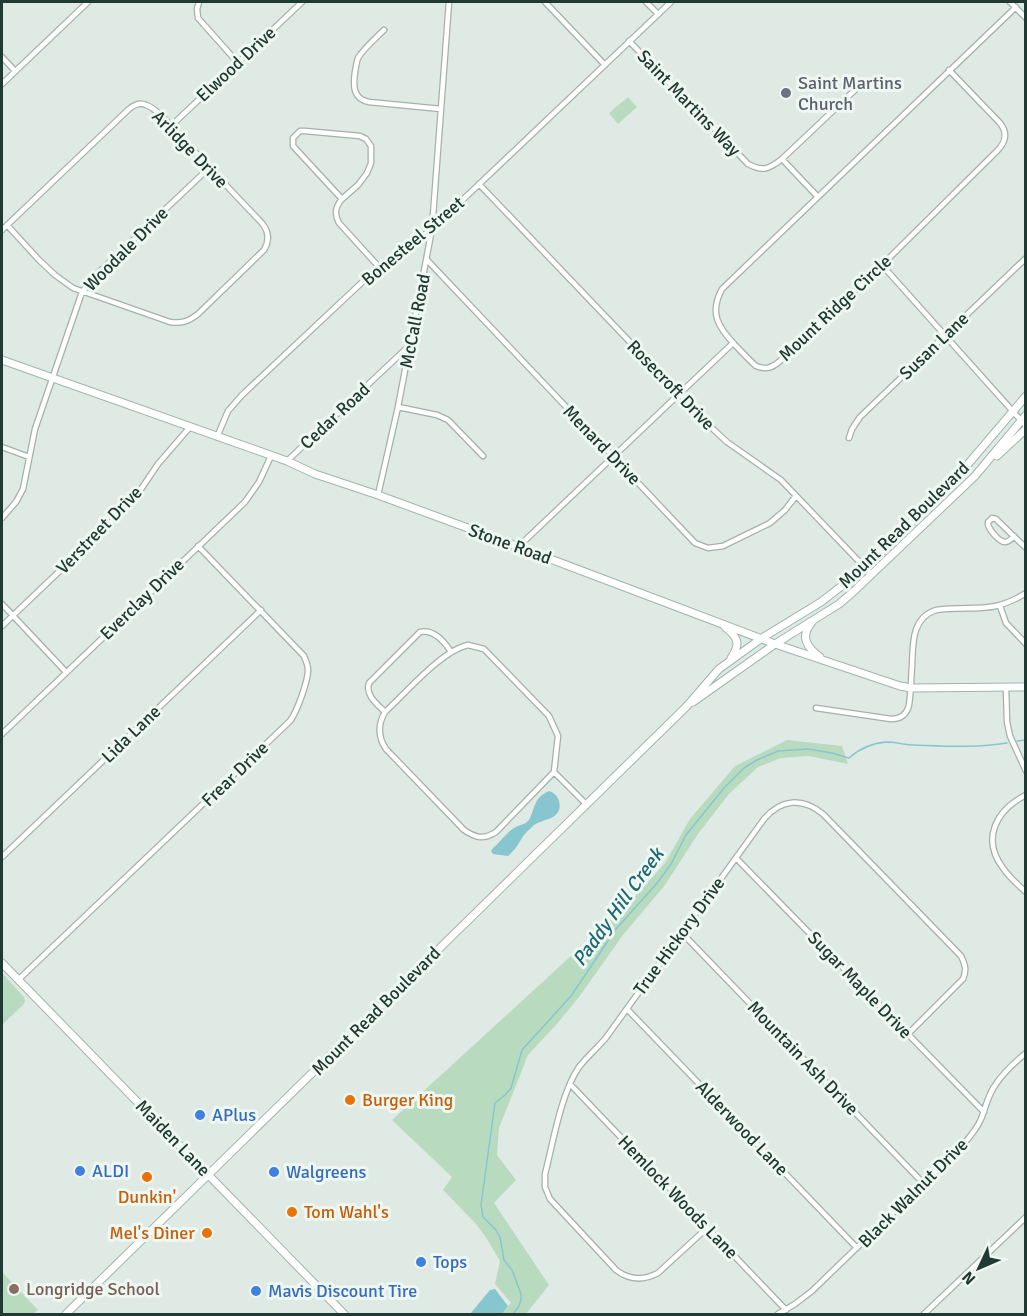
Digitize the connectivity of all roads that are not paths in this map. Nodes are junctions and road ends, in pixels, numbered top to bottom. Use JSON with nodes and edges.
{"nodes":[{"id":1,"x":88,"y":2,"type":"edge"},
{"id":2,"x":199,"y":2,"type":"edge"},
{"id":3,"x":302,"y":2,"type":"edge"},
{"id":4,"x":449,"y":2,"type":"edge"},
{"id":5,"x":545,"y":2,"type":"edge"},
{"id":6,"x":646,"y":2,"type":"edge"},
{"id":7,"x":671,"y":2,"type":"edge"},
{"id":8,"x":1010,"y":2,"type":"edge"},
{"id":9,"x":1016,"y":7,"type":"junction"},
{"id":10,"x":658,"y":14,"type":"junction"},
{"id":11,"x":1026,"y":18,"type":"edge"},
{"id":12,"x":384,"y":30,"type":"dead end"},
{"id":13,"x":629,"y":41,"type":"junction"},
{"id":14,"x":2,"y":57,"type":"edge"},
{"id":15,"x":238,"y":63,"type":"junction"},
{"id":16,"x":605,"y":65,"type":"junction"},
{"id":17,"x":949,"y":70,"type":"junction"},
{"id":18,"x":15,"y":71,"type":"junction"},
{"id":19,"x":2,"y":84,"type":"edge"},
{"id":20,"x":857,"y":88,"type":"dead end"},
{"id":21,"x":441,"y":109,"type":"junction"},
{"id":22,"x":171,"y":126,"type":"junction"},
{"id":23,"x":782,"y":159,"type":"junction"},
{"id":24,"x":210,"y":167,"type":"junction"},
{"id":25,"x":479,"y":184,"type":"junction"},
{"id":26,"x":817,"y":196,"type":"junction"},
{"id":27,"x":342,"y":199,"type":"junction"},
{"id":28,"x":7,"y":225,"type":"junction"},
{"id":29,"x":432,"y":229,"type":"junction"},
{"id":30,"x":2,"y":230,"type":"edge"},
{"id":31,"x":1026,"y":258,"type":"edge"},
{"id":32,"x":427,"y":260,"type":"junction"},
{"id":33,"x":882,"y":265,"type":"junction"},
{"id":34,"x":379,"y":267,"type":"junction"},
{"id":35,"x":82,"y":292,"type":"junction"},
{"id":36,"x":945,"y":336,"type":"junction"},
{"id":37,"x":733,"y":343,"type":"junction"},
{"id":38,"x":410,"y":345,"type":"junction"},
{"id":39,"x":2,"y":360,"type":"edge"},
{"id":40,"x":53,"y":378,"type":"junction"},
{"id":41,"x":680,"y":394,"type":"junction"},
{"id":42,"x":1026,"y":396,"type":"edge"},
{"id":43,"x":398,"y":407,"type":"junction"},
{"id":44,"x":1012,"y":412,"type":"junction"},
{"id":45,"x":1024,"y":423,"type":"edge"},
{"id":46,"x":190,"y":427,"type":"junction"},
{"id":47,"x":217,"y":436,"type":"junction"},
{"id":48,"x":849,"y":438,"type":"dead end"},
{"id":49,"x":2,"y":447,"type":"edge"},
{"id":50,"x":271,"y":456,"type":"junction"},
{"id":51,"x":483,"y":456,"type":"dead end"},
{"id":52,"x":613,"y":456,"type":"junction"},
{"id":53,"x":29,"y":457,"type":"junction"},
{"id":54,"x":287,"y":462,"type":"junction"},
{"id":55,"x":378,"y":495,"type":"junction"},
{"id":56,"x":796,"y":496,"type":"junction"},
{"id":57,"x":2,"y":518,"type":"edge"},
{"id":58,"x":1014,"y":536,"type":"junction"},
{"id":59,"x":198,"y":546,"type":"junction"},
{"id":60,"x":518,"y":547,"type":"junction"},
{"id":61,"x":1026,"y":548,"type":"edge"},
{"id":62,"x":865,"y":568,"type":"junction"},
{"id":63,"x":872,"y":575,"type":"junction"},
{"id":64,"x":1026,"y":593,"type":"edge"},
{"id":65,"x":2,"y":604,"type":"edge"},
{"id":66,"x":1000,"y":606,"type":"junction"},
{"id":67,"x":261,"y":610,"type":"junction"},
{"id":68,"x":13,"y":615,"type":"junction"},
{"id":69,"x":816,"y":618,"type":"junction"},
{"id":70,"x":718,"y":622,"type":"junction"},
{"id":71,"x":2,"y":626,"type":"edge"},
{"id":72,"x":762,"y":638,"type":"junction"},
{"id":73,"x":774,"y":644,"type":"junction"},
{"id":74,"x":1026,"y":644,"type":"edge"},
{"id":75,"x":451,"y":652,"type":"junction"},
{"id":76,"x":824,"y":661,"type":"junction"},
{"id":77,"x":725,"y":665,"type":"junction"},
{"id":78,"x":66,"y":672,"type":"junction"},
{"id":79,"x":1026,"y":687,"type":"edge"},
{"id":80,"x":911,"y":688,"type":"junction"},
{"id":81,"x":1006,"y":688,"type":"junction"},
{"id":82,"x":686,"y":707,"type":"junction"},
{"id":83,"x":816,"y":708,"type":"dead end"},
{"id":84,"x":385,"y":712,"type":"junction"},
{"id":85,"x":2,"y":734,"type":"edge"},
{"id":86,"x":1026,"y":771,"type":"edge"},
{"id":87,"x":554,"y":772,"type":"junction"},
{"id":88,"x":1026,"y":795,"type":"edge"},
{"id":89,"x":586,"y":804,"type":"junction"},
{"id":90,"x":2,"y":857,"type":"edge"},
{"id":91,"x":736,"y":858,"type":"junction"},
{"id":92,"x":1026,"y":892,"type":"edge"},
{"id":93,"x":682,"y":933,"type":"junction"},
{"id":94,"x":2,"y":963,"type":"edge"},
{"id":95,"x":18,"y":980,"type":"junction"},
{"id":96,"x":627,"y":1009,"type":"junction"},
{"id":97,"x":908,"y":1034,"type":"junction"},
{"id":98,"x":1026,"y":1053,"type":"edge"},
{"id":99,"x":570,"y":1084,"type":"junction"},
{"id":100,"x":984,"y":1112,"type":"junction"},
{"id":101,"x":209,"y":1175,"type":"junction"},
{"id":102,"x":924,"y":1184,"type":"junction"},
{"id":103,"x":1026,"y":1217,"type":"edge"},
{"id":104,"x":707,"y":1228,"type":"junction"},
{"id":105,"x":857,"y":1248,"type":"junction"},
{"id":106,"x":786,"y":1310,"type":"junction"},
{"id":107,"x":66,"y":1314,"type":"edge"},
{"id":108,"x":344,"y":1314,"type":"edge"},
{"id":109,"x":778,"y":1314,"type":"edge"},
{"id":110,"x":924,"y":1314,"type":"edge"}],
"edges":[{"from":1,"to":18,"type":"street"},
{"from":2,"to":15,"type":"street"},
{"from":3,"to":15,"type":"street","name":"Elwood Drive"},
{"from":4,"to":21,"type":"street","name":"McCall Road"},
{"from":5,"to":16,"type":"street"},
{"from":6,"to":10,"type":"street"},
{"from":7,"to":10,"type":"street","name":"Bonesteel Street"},
{"from":8,"to":9,"type":"street"},
{"from":9,"to":11,"type":"street"},
{"from":9,"to":17,"type":"street","name":"Mount Ridge Circle"},
{"from":10,"to":13,"type":"street","name":"Bonesteel Street"},
{"from":12,"to":21,"type":"street"},
{"from":13,"to":16,"type":"street","name":"Bonesteel Street"},
{"from":13,"to":23,"type":"street","name":"Saint Martins Way"},
{"from":14,"to":18,"type":"street"},
{"from":15,"to":22,"type":"street","name":"Elwood Drive"},
{"from":16,"to":25,"type":"street","name":"Bonesteel Street"},
{"from":17,"to":26,"type":"street","name":"Mount Ridge Circle"},
{"from":17,"to":33,"type":"street","name":"Mount Ridge Circle"},
{"from":18,"to":19,"type":"street"},
{"from":20,"to":23,"type":"street","name":"Saint Martins Way"},
{"from":21,"to":29,"type":"street","name":"McCall Road"},
{"from":22,"to":24,"type":"street","name":"Arlidge Drive"},
{"from":22,"to":28,"type":"street","name":"Arlidge Drive"},
{"from":23,"to":26,"type":"street"},
{"from":24,"to":35,"type":"street","name":"Woodale Drive"},
{"from":24,"to":35,"type":"street","name":"Arlidge Drive"},
{"from":25,"to":29,"type":"street","name":"Bonesteel Street"},
{"from":25,"to":41,"type":"street","name":"Rosecroft Drive"},
{"from":26,"to":37,"type":"street","name":"Mount Ridge Circle"},
{"from":27,"to":27,"type":"street"},
{"from":27,"to":34,"type":"street"},
{"from":28,"to":30,"type":"street","name":"Arlidge Drive"},
{"from":28,"to":35,"type":"street"},
{"from":29,"to":32,"type":"street","name":"McCall Road"},
{"from":29,"to":34,"type":"street","name":"Bonesteel Street"},
{"from":31,"to":36,"type":"street","name":"Susan Lane"},
{"from":32,"to":38,"type":"street","name":"McCall Road"},
{"from":32,"to":52,"type":"street","name":"Menard Drive"},
{"from":33,"to":36,"type":"street"},
{"from":33,"to":37,"type":"street","name":"Mount Ridge Circle"},
{"from":34,"to":47,"type":"street","name":"Bonesteel Street"},
{"from":35,"to":40,"type":"street","name":"Woodale Drive"},
{"from":36,"to":44,"type":"street"},
{"from":36,"to":48,"type":"street","name":"Susan Lane"},
{"from":37,"to":41,"type":"street"},
{"from":38,"to":43,"type":"street","name":"McCall Road"},
{"from":38,"to":54,"type":"street","name":"Cedar Road"},
{"from":39,"to":40,"type":"main road","name":"Stone Road"},
{"from":40,"to":46,"type":"main road","name":"Stone Road"},
{"from":40,"to":53,"type":"street","name":"Woodale Drive"},
{"from":41,"to":52,"type":"street"},
{"from":41,"to":56,"type":"street","name":"Rosecroft Drive"},
{"from":42,"to":44,"type":"main road","name":"Mount Read Boulevard"},
{"from":43,"to":51,"type":"street"},
{"from":43,"to":55,"type":"street","name":"McCall Road"},
{"from":44,"to":45,"type":"street"},
{"from":44,"to":62,"type":"main road","name":"Mount Read Boulevard"},
{"from":45,"to":63,"type":"main road","name":"Mount Read Boulevard"},
{"from":46,"to":47,"type":"main road","name":"Stone Road"},
{"from":46,"to":68,"type":"street","name":"Verstreet Drive"},
{"from":47,"to":50,"type":"main road","name":"Stone Road"},
{"from":49,"to":53,"type":"street"},
{"from":50,"to":54,"type":"main road","name":"Stone Road"},
{"from":50,"to":59,"type":"street","name":"Everclay Drive"},
{"from":52,"to":56,"type":"street","name":"Menard Drive"},
{"from":52,"to":60,"type":"street"},
{"from":53,"to":57,"type":"street","name":"Woodale Drive"},
{"from":54,"to":55,"type":"main road","name":"Stone Road"},
{"from":55,"to":60,"type":"main road","name":"Stone Road"},
{"from":56,"to":62,"type":"street","name":"Rosecroft Drive"},
{"from":58,"to":58,"type":"street"},
{"from":58,"to":61,"type":"street"},
{"from":59,"to":67,"type":"street","name":"Frear Drive"},
{"from":59,"to":78,"type":"street","name":"Everclay Drive"},
{"from":60,"to":70,"type":"main road","name":"Stone Road"},
{"from":62,"to":63,"type":"street","name":"Rosecroft Drive"},
{"from":62,"to":72,"type":"main road","name":"Mount Read Boulevard"},
{"from":63,"to":69,"type":"main road","name":"Mount Read Boulevard"},
{"from":64,"to":66,"type":"street"},
{"from":65,"to":68,"type":"street"},
{"from":66,"to":74,"type":"street"},
{"from":66,"to":80,"type":"street"},
{"from":67,"to":90,"type":"street","name":"Lida Lane"},
{"from":67,"to":95,"type":"street","name":"Frear Drive"},
{"from":68,"to":71,"type":"street","name":"Verstreet Drive"},
{"from":68,"to":78,"type":"street"},
{"from":69,"to":73,"type":"main road","name":"Mount Read Boulevard"},
{"from":69,"to":76,"type":"main road"},
{"from":70,"to":72,"type":"main road","name":"Stone Road"},
{"from":70,"to":77,"type":"main road"},
{"from":72,"to":73,"type":"main road","name":"Stone Road"},
{"from":72,"to":77,"type":"main road","name":"Mount Read Boulevard"},
{"from":73,"to":76,"type":"main road","name":"Stone Road"},
{"from":73,"to":82,"type":"main road","name":"Mount Read Boulevard"},
{"from":75,"to":84,"type":"street"},
{"from":75,"to":84,"type":"street"},
{"from":75,"to":87,"type":"street"},
{"from":76,"to":80,"type":"main road","name":"Stone Road"},
{"from":77,"to":82,"type":"main road","name":"Mount Read Boulevard"},
{"from":78,"to":85,"type":"street","name":"Everclay Drive"},
{"from":79,"to":81,"type":"main road","name":"Stone Road"},
{"from":80,"to":81,"type":"main road","name":"Stone Road"},
{"from":80,"to":83,"type":"street"},
{"from":81,"to":86,"type":"street"},
{"from":82,"to":89,"type":"main road","name":"Mount Read Boulevard"},
{"from":84,"to":87,"type":"street"},
{"from":87,"to":89,"type":"street"},
{"from":88,"to":92,"type":"street"},
{"from":89,"to":101,"type":"main road","name":"Mount Read Boulevard"},
{"from":91,"to":93,"type":"street","name":"True Hickory Drive"},
{"from":91,"to":97,"type":"street","name":"Sugar Maple Drive"},
{"from":91,"to":97,"type":"street","name":"True Hickory Drive"},
{"from":93,"to":96,"type":"street","name":"True Hickory Drive"},
{"from":93,"to":102,"type":"street","name":"Mountain Ash Drive"},
{"from":94,"to":95,"type":"main road","name":"Maiden Lane"},
{"from":95,"to":101,"type":"main road","name":"Maiden Lane"},
{"from":96,"to":99,"type":"street","name":"True Hickory Drive"},
{"from":96,"to":105,"type":"street","name":"Alderwood Lane"},
{"from":97,"to":100,"type":"street","name":"Sugar Maple Drive"},
{"from":98,"to":100,"type":"street","name":"Black Walnut Drive"},
{"from":99,"to":104,"type":"street","name":"Hemlock Woods Lane"},
{"from":99,"to":104,"type":"street","name":"True Hickory Drive"},
{"from":100,"to":102,"type":"street","name":"Black Walnut Drive"},
{"from":101,"to":107,"type":"main road","name":"Mount Read Boulevard"},
{"from":101,"to":108,"type":"main road","name":"Maiden Lane"},
{"from":102,"to":105,"type":"street","name":"Black Walnut Drive"},
{"from":103,"to":110,"type":"street"},
{"from":104,"to":106,"type":"street","name":"Hemlock Woods Lane"},
{"from":105,"to":106,"type":"street","name":"Black Walnut Drive"},
{"from":106,"to":109,"type":"street","name":"Black Walnut Drive"}]}
